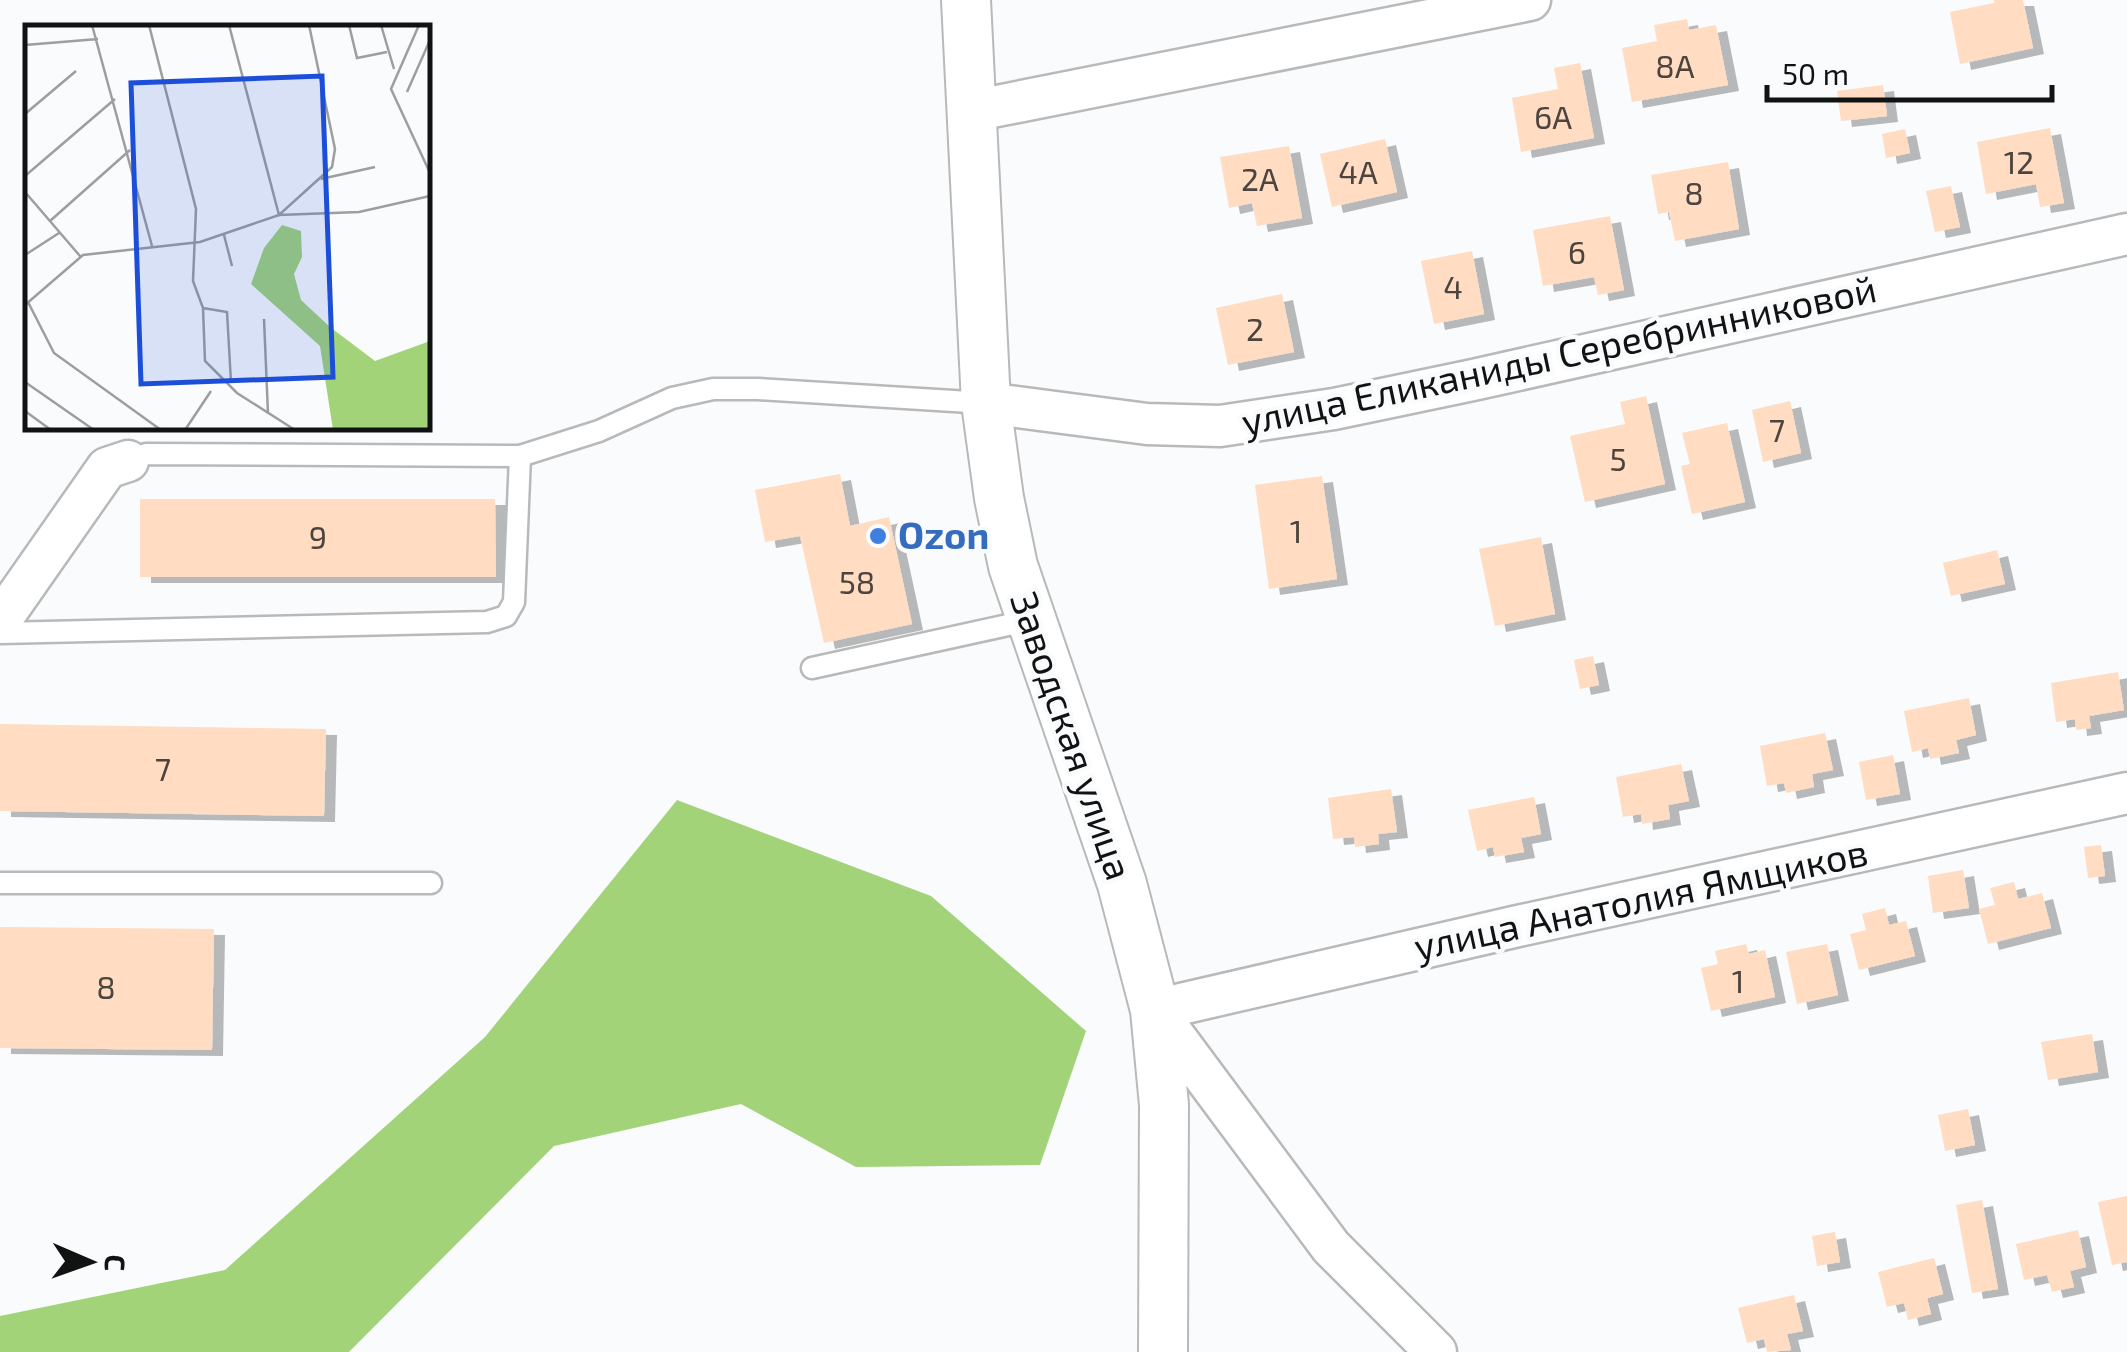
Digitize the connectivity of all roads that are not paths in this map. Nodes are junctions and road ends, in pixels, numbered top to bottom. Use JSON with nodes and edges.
{"nodes":[{"id":1,"x":966,"y":0,"type":"edge"},
{"id":2,"x":1530,"y":0,"type":"edge"},
{"id":3,"x":972,"y":111,"type":"junction"},
{"id":4,"x":2127,"y":234,"type":"edge"},
{"id":5,"x":986,"y":403,"type":"junction"},
{"id":6,"x":520,"y":456,"type":"junction"},
{"id":7,"x":128,"y":461,"type":"joint"},
{"id":8,"x":1031,"y":620,"type":"junction"},
{"id":9,"x":0,"y":621,"type":"edge"},
{"id":10,"x":0,"y":633,"type":"edge"},
{"id":11,"x":812,"y":668,"type":"dead end"},
{"id":12,"x":2127,"y":794,"type":"edge"},
{"id":13,"x":431,"y":883,"type":"dead end"},
{"id":14,"x":0,"y":884,"type":"edge"},
{"id":15,"x":1155,"y":1010,"type":"junction"},
{"id":16,"x":1404,"y":1336,"type":"edge"},
{"id":17,"x":1163,"y":1352,"type":"edge"},
{"id":18,"x":1436,"y":1352,"type":"edge"}],
"edges":[{"from":1,"to":3,"type":"street","name":"Заводская улица"},
{"from":2,"to":3,"type":"street"},
{"from":3,"to":5,"type":"street","name":"Заводская улица"},
{"from":4,"to":5,"type":"street","name":"улица Еликаниды Серебринниковой"},
{"from":5,"to":6,"type":"lane"},
{"from":5,"to":8,"type":"street","name":"Заводская улица"},
{"from":6,"to":7,"type":"lane"},
{"from":6,"to":10,"type":"lane"},
{"from":7,"to":9,"type":"street"},
{"from":8,"to":11,"type":"lane"},
{"from":8,"to":15,"type":"street","name":"Заводская улица"},
{"from":12,"to":15,"type":"street","name":"улица Анатолия Ямщиков"},
{"from":13,"to":14,"type":"lane"},
{"from":15,"to":16,"type":"street"},
{"from":15,"to":17,"type":"street","name":"Заводская улица"},
{"from":16,"to":18,"type":"street"}]}
